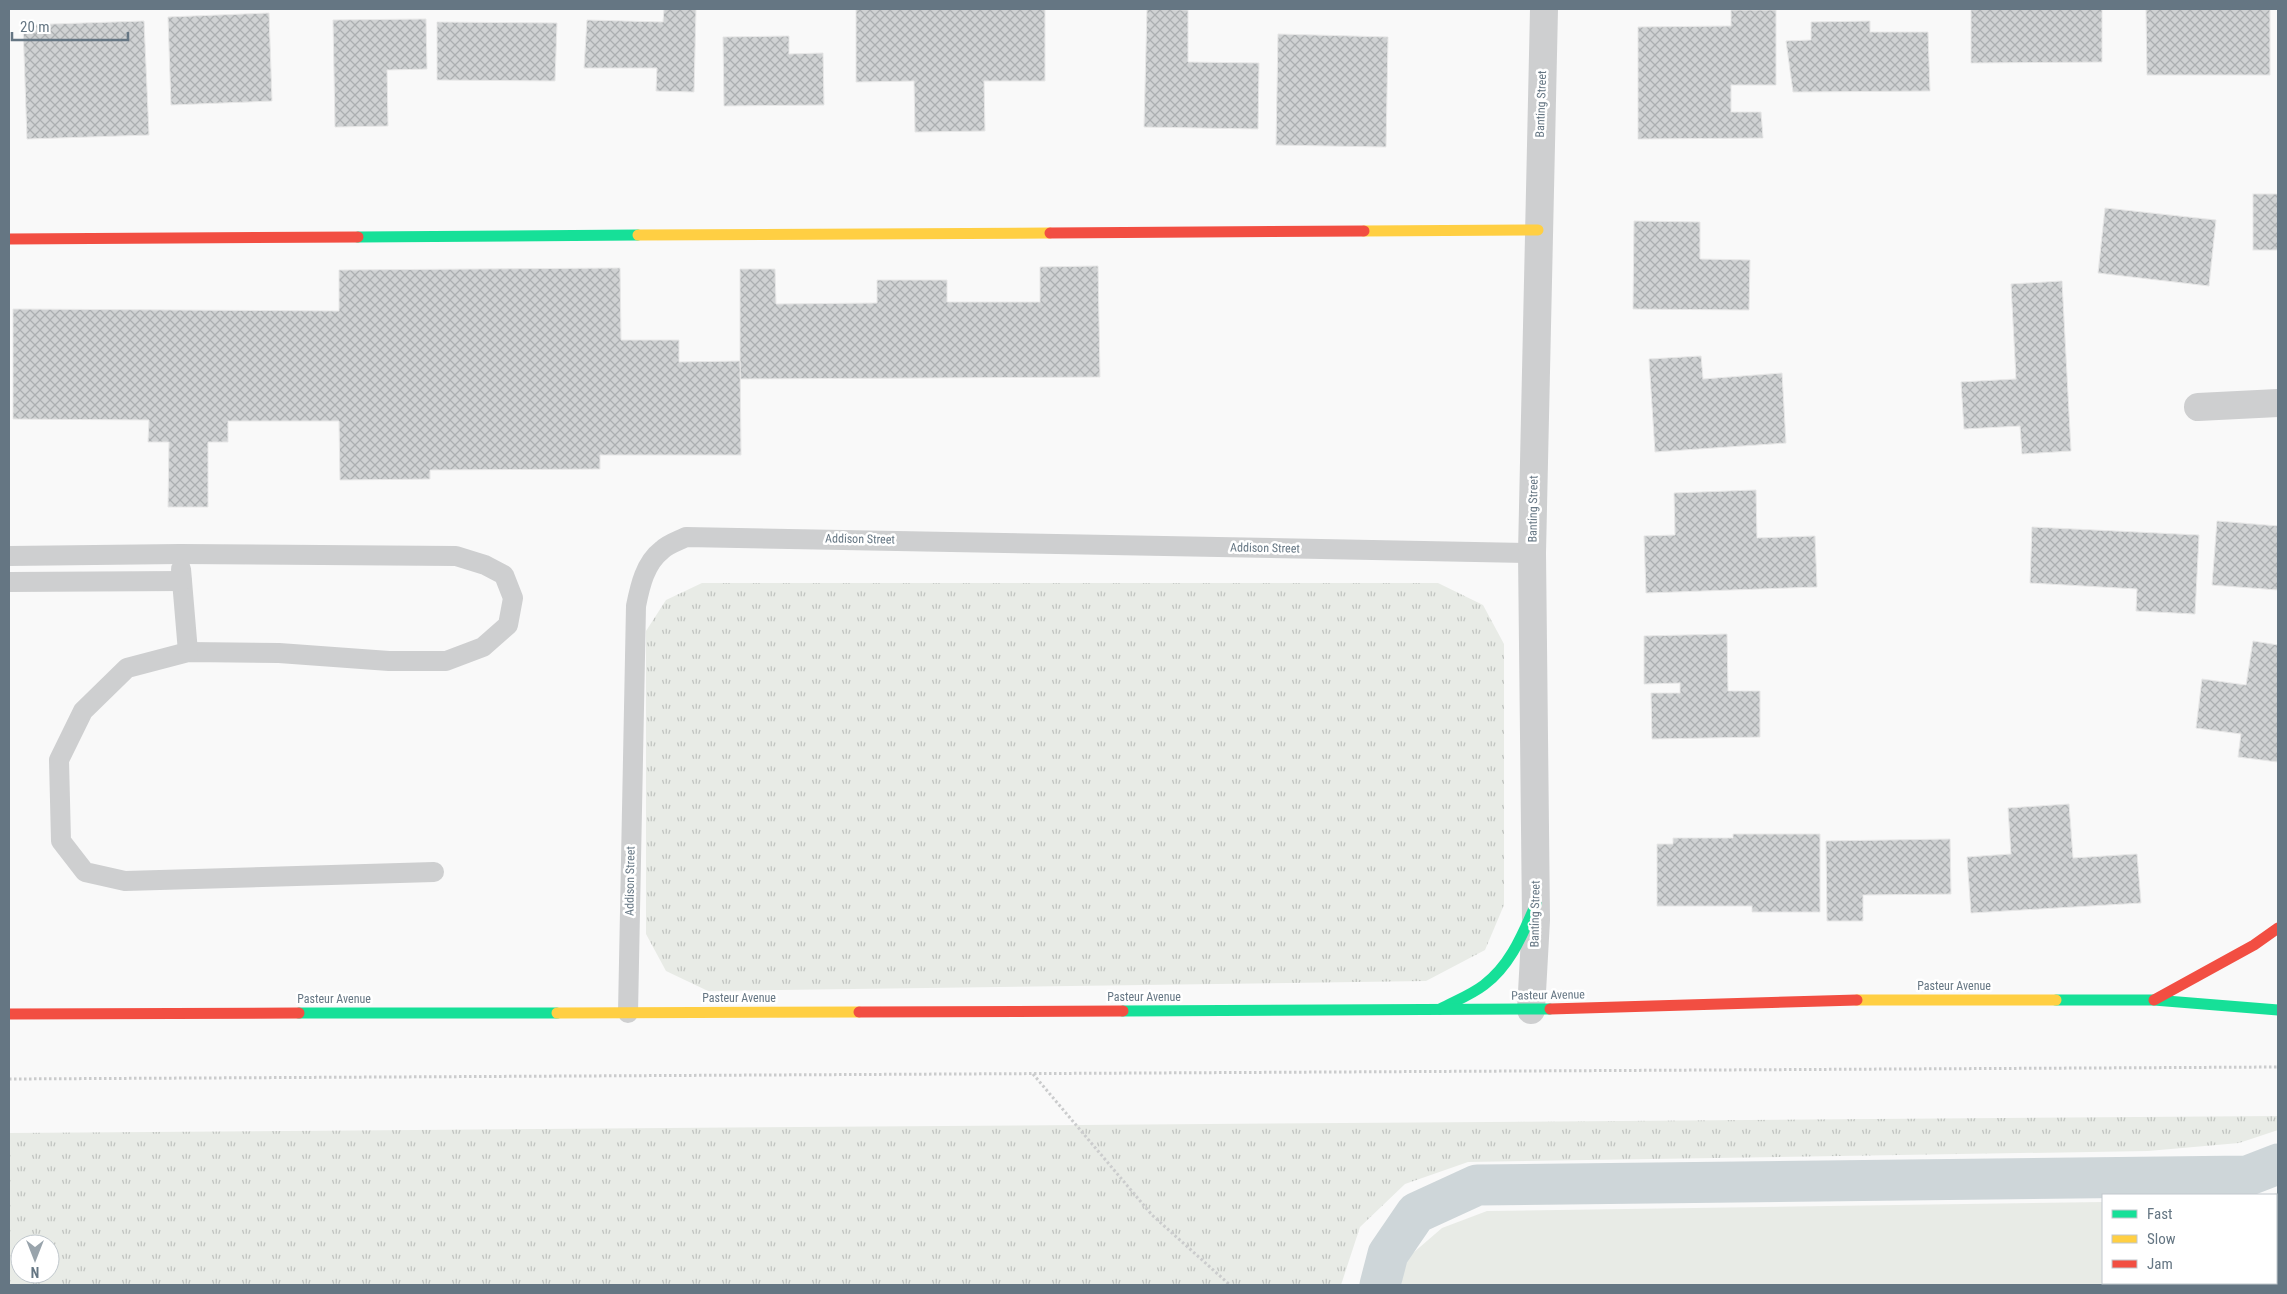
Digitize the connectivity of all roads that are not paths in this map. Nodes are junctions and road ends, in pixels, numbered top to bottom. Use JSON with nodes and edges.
{"nodes":[{"id":1,"x":1544,"y":9,"type":"edge"},
{"id":2,"x":1538,"y":230,"type":"junction"},
{"id":3,"x":9,"y":238,"type":"edge"},
{"id":4,"x":2278,"y":403,"type":"edge"},
{"id":5,"x":2198,"y":407,"type":"dead end"},
{"id":6,"x":1532,"y":553,"type":"junction"},
{"id":7,"x":180,"y":554,"type":"junction"},
{"id":8,"x":9,"y":556,"type":"edge"},
{"id":9,"x":9,"y":582,"type":"edge"},
{"id":10,"x":182,"y":582,"type":"junction"},
{"id":11,"x":188,"y":652,"type":"junction"},
{"id":12,"x":434,"y":872,"type":"dead end"},
{"id":13,"x":1536,"y":904,"type":"junction"},
{"id":14,"x":2278,"y":928,"type":"edge"},
{"id":15,"x":2154,"y":1000,"type":"junction"},
{"id":16,"x":1439,"y":1010,"type":"junction"},
{"id":17,"x":1531,"y":1010,"type":"junction"},
{"id":18,"x":2278,"y":1010,"type":"edge"},
{"id":19,"x":628,"y":1012,"type":"junction"},
{"id":20,"x":9,"y":1014,"type":"edge"}],
"edges":[{"from":1,"to":2,"type":"street","name":"Banting Street"},
{"from":2,"to":3,"type":"street"},
{"from":2,"to":6,"type":"street","name":"Banting Street"},
{"from":4,"to":5,"type":"street"},
{"from":6,"to":13,"type":"street","name":"Banting Street"},
{"from":6,"to":19,"type":"lane","name":"Addison Street"},
{"from":7,"to":8,"type":"lane"},
{"from":7,"to":10,"type":"lane"},
{"from":7,"to":11,"type":"lane"},
{"from":9,"to":10,"type":"lane"},
{"from":10,"to":11,"type":"lane"},
{"from":11,"to":12,"type":"lane"},
{"from":13,"to":16,"type":"street"},
{"from":13,"to":17,"type":"street","name":"Banting Street"},
{"from":14,"to":15,"type":"street"},
{"from":15,"to":17,"type":"street","name":"Pasteur Avenue"},
{"from":15,"to":18,"type":"street","name":"Pasteur Avenue"},
{"from":16,"to":17,"type":"street","name":"Pasteur Avenue"},
{"from":16,"to":19,"type":"street","name":"Pasteur Avenue"},
{"from":19,"to":20,"type":"street","name":"Pasteur Avenue"}]}
